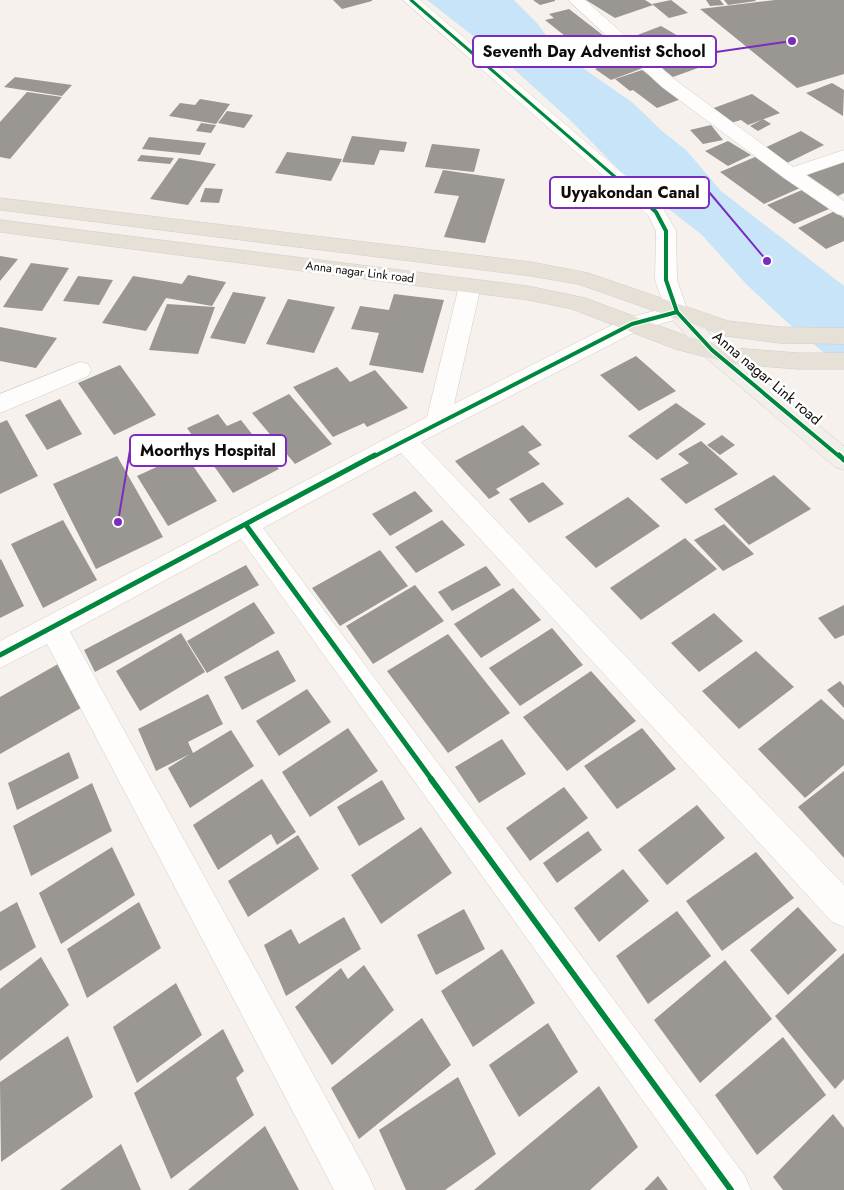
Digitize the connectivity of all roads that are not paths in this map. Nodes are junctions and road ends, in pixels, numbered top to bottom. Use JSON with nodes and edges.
{"nodes":[{"id":1,"x":412,"y":0,"type":"edge"},
{"id":2,"x":576,"y":0,"type":"edge"},
{"id":3,"x":844,"y":156,"type":"edge"},
{"id":4,"x":791,"y":174,"type":"junction"},
{"id":5,"x":0,"y":204,"type":"edge"},
{"id":6,"x":844,"y":210,"type":"edge"},
{"id":7,"x":0,"y":226,"type":"edge"},
{"id":8,"x":470,"y":286,"type":"junction"},
{"id":9,"x":677,"y":312,"type":"junction"},
{"id":10,"x":632,"y":324,"type":"junction"},
{"id":11,"x":844,"y":336,"type":"edge"},
{"id":12,"x":712,"y":350,"type":"junction"},
{"id":13,"x":844,"y":361,"type":"edge"},
{"id":14,"x":80,"y":370,"type":"dead end"},
{"id":15,"x":0,"y":404,"type":"edge"},
{"id":16,"x":438,"y":423,"type":"junction"},
{"id":17,"x":404,"y":440,"type":"junction"},
{"id":18,"x":844,"y":460,"type":"edge"},
{"id":19,"x":246,"y":525,"type":"junction"},
{"id":20,"x":52,"y":627,"type":"junction"},
{"id":21,"x":0,"y":654,"type":"edge"},
{"id":22,"x":844,"y":910,"type":"edge"},
{"id":23,"x":355,"y":1190,"type":"edge"},
{"id":24,"x":731,"y":1190,"type":"edge"}],
"edges":[{"from":1,"to":9,"type":"street"},
{"from":2,"to":4,"type":"street"},
{"from":3,"to":4,"type":"street"},
{"from":4,"to":6,"type":"street"},
{"from":5,"to":9,"type":"main road"},
{"from":7,"to":8,"type":"main road","name":"Anna nagar Link road"},
{"from":8,"to":10,"type":"main road","name":"Anna nagar Link road"},
{"from":8,"to":16,"type":"street"},
{"from":9,"to":10,"type":"street"},
{"from":9,"to":11,"type":"main road"},
{"from":9,"to":12,"type":"street","name":"Anna nagar Link road"},
{"from":10,"to":12,"type":"main road","name":"Anna nagar Link road"},
{"from":10,"to":16,"type":"street"},
{"from":12,"to":13,"type":"main road","name":"Anna nagar Link road"},
{"from":12,"to":18,"type":"street","name":"Anna nagar Link road"},
{"from":14,"to":15,"type":"street"},
{"from":16,"to":17,"type":"street"},
{"from":17,"to":19,"type":"street"},
{"from":17,"to":22,"type":"street"},
{"from":19,"to":20,"type":"street"},
{"from":19,"to":24,"type":"street"},
{"from":20,"to":21,"type":"street"},
{"from":20,"to":23,"type":"street"}]}
